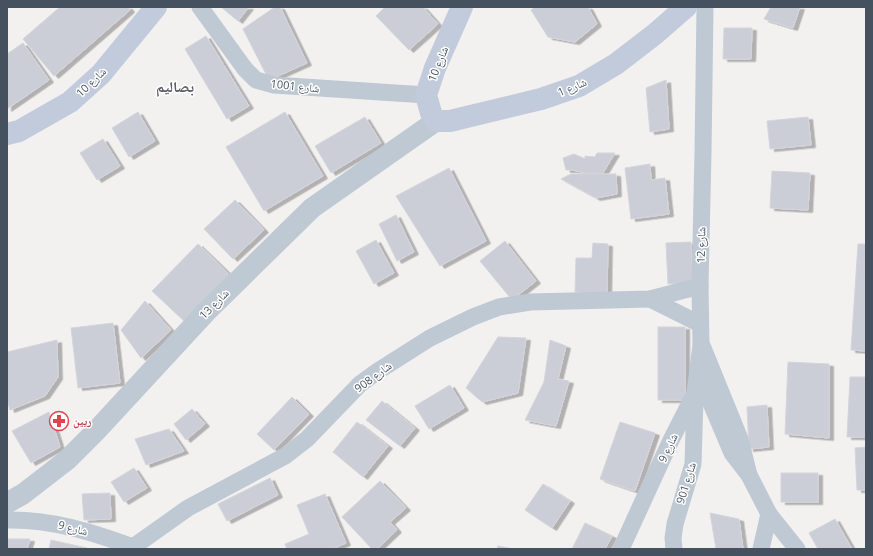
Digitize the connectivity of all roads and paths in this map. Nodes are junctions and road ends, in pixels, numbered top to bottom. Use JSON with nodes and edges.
{"nodes":[{"id":1,"x":156,"y":7,"type":"edge"},
{"id":2,"x":200,"y":7,"type":"edge"},
{"id":3,"x":462,"y":7,"type":"edge"},
{"id":4,"x":686,"y":7,"type":"edge"},
{"id":5,"x":705,"y":7,"type":"edge"},
{"id":6,"x":426,"y":95,"type":"junction"},
{"id":7,"x":436,"y":121,"type":"junction"},
{"id":8,"x":7,"y":134,"type":"edge"},
{"id":9,"x":700,"y":286,"type":"junction"},
{"id":10,"x":650,"y":299,"type":"junction"},
{"id":11,"x":700,"y":324,"type":"junction"},
{"id":12,"x":701,"y":343,"type":"junction"},
{"id":13,"x":700,"y":362,"type":"junction"},
{"id":14,"x":695,"y":393,"type":"junction"},
{"id":15,"x":748,"y":475,"type":"junction"},
{"id":16,"x":7,"y":503,"type":"edge"},
{"id":17,"x":769,"y":514,"type":"junction"},
{"id":18,"x":7,"y":520,"type":"edge"},
{"id":19,"x":135,"y":548,"type":"edge"},
{"id":20,"x":621,"y":549,"type":"edge"},
{"id":21,"x":674,"y":549,"type":"edge"},
{"id":22,"x":761,"y":549,"type":"edge"},
{"id":23,"x":797,"y":549,"type":"edge"}],
"edges":[{"from":1,"to":8,"type":"main road","name":"شارع 10"},
{"from":2,"to":6,"type":"street","name":"شارع 1001"},
{"from":3,"to":6,"type":"main road","name":"شارع 10"},
{"from":4,"to":7,"type":"main road","name":"شارع 1"},
{"from":5,"to":9,"type":"street","name":"شارع 12"},
{"from":6,"to":7,"type":"main road","name":"شارع 10"},
{"from":7,"to":16,"type":"street","name":"شارع 13"},
{"from":9,"to":10,"type":"street","name":"شارع 908"},
{"from":9,"to":11,"type":"street","name":"شارع 12"},
{"from":10,"to":11,"type":"street","name":"شارع 908"},
{"from":10,"to":19,"type":"street","name":"شارع 908"},
{"from":11,"to":12,"type":"street","name":"شارع 12"},
{"from":12,"to":13,"type":"street","name":"شارع 9"},
{"from":12,"to":15,"type":"street","name":"شارع 12"},
{"from":13,"to":14,"type":"street","name":"شارع 9"},
{"from":13,"to":15,"type":"street","name":"شارع 12"},
{"from":14,"to":20,"type":"street","name":"شارع 9"},
{"from":14,"to":21,"type":"street","name":"شارع 901"},
{"from":15,"to":17,"type":"street","name":"شارع 12"},
{"from":17,"to":22,"type":"street"},
{"from":17,"to":23,"type":"street","name":"شارع 12"},
{"from":18,"to":19,"type":"street","name":"شارع 9"}]}
